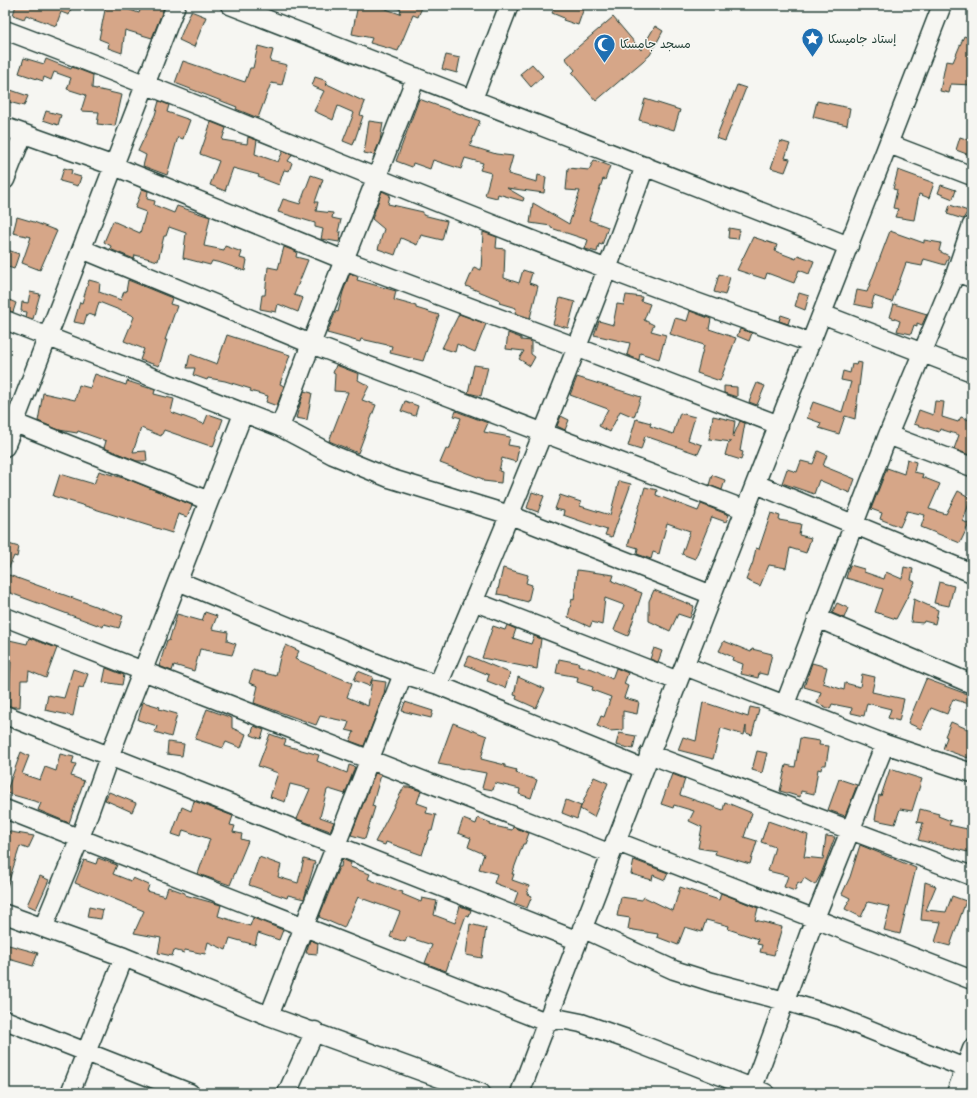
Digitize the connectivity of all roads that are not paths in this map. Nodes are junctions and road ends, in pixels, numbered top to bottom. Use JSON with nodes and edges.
{"nodes":[{"id":1,"x":176,"y":5,"type":"edge"},
{"id":2,"x":230,"y":5,"type":"edge"},
{"id":3,"x":509,"y":5,"type":"edge"},
{"id":4,"x":942,"y":5,"type":"edge"},
{"id":5,"x":262,"y":11,"type":"edge"},
{"id":6,"x":5,"y":30,"type":"edge"},
{"id":7,"x":416,"y":78,"type":"junction"},
{"id":8,"x":146,"y":83,"type":"junction"},
{"id":9,"x":474,"y":99,"type":"junction"},
{"id":10,"x":5,"y":127,"type":"edge"},
{"id":11,"x":23,"y":134,"type":"junction"},
{"id":12,"x":888,"y":144,"type":"junction"},
{"id":13,"x":114,"y":166,"type":"junction"},
{"id":14,"x":645,"y":166,"type":"junction"},
{"id":15,"x":972,"y":176,"type":"edge"},
{"id":16,"x":377,"y":178,"type":"junction"},
{"id":17,"x":5,"y":180,"type":"edge"},
{"id":18,"x":972,"y":225,"type":"edge"},
{"id":19,"x":849,"y":246,"type":"junction"},
{"id":20,"x":82,"y":249,"type":"junction"},
{"id":21,"x":344,"y":260,"type":"junction"},
{"id":22,"x":608,"y":269,"type":"junction"},
{"id":23,"x":964,"y":275,"type":"edge"},
{"id":24,"x":822,"y":314,"type":"junction"},
{"id":25,"x":5,"y":320,"type":"edge"},
{"id":26,"x":47,"y":337,"type":"junction"},
{"id":27,"x":811,"y":343,"type":"junction"},
{"id":28,"x":311,"y":344,"type":"junction"},
{"id":29,"x":576,"y":346,"type":"junction"},
{"id":30,"x":922,"y":352,"type":"junction"},
{"id":31,"x":972,"y":372,"type":"edge"},
{"id":32,"x":243,"y":414,"type":"junction"},
{"id":33,"x":10,"y":421,"type":"edge"},
{"id":34,"x":779,"y":425,"type":"junction"},
{"id":35,"x":280,"y":428,"type":"junction"},
{"id":36,"x":543,"y":431,"type":"junction"},
{"id":37,"x":888,"y":434,"type":"junction"},
{"id":38,"x":5,"y":447,"type":"edge"},
{"id":39,"x":972,"y":467,"type":"edge"},
{"id":40,"x":756,"y":484,"type":"junction"},
{"id":41,"x":209,"y":501,"type":"junction"},
{"id":42,"x":746,"y":510,"type":"junction"},
{"id":43,"x":510,"y":515,"type":"junction"},
{"id":44,"x":854,"y":524,"type":"junction"},
{"id":45,"x":972,"y":573,"type":"edge"},
{"id":46,"x":178,"y":581,"type":"junction"},
{"id":47,"x":712,"y":595,"type":"junction"},
{"id":48,"x":473,"y":601,"type":"junction"},
{"id":49,"x":5,"y":617,"type":"edge"},
{"id":50,"x":816,"y":618,"type":"junction"},
{"id":51,"x":143,"y":672,"type":"junction"},
{"id":52,"x":403,"y":674,"type":"junction"},
{"id":53,"x":682,"y":674,"type":"junction"},
{"id":54,"x":972,"y":684,"type":"edge"},
{"id":55,"x":438,"y":685,"type":"junction"},
{"id":56,"x":784,"y":704,"type":"junction"},
{"id":57,"x":5,"y":716,"type":"edge"},
{"id":58,"x":885,"y":744,"type":"junction"},
{"id":59,"x":109,"y":757,"type":"junction"},
{"id":60,"x":368,"y":760,"type":"junction"},
{"id":61,"x":647,"y":762,"type":"junction"},
{"id":62,"x":972,"y":773,"type":"edge"},
{"id":63,"x":5,"y":809,"type":"edge"},
{"id":64,"x":852,"y":830,"type":"junction"},
{"id":65,"x":80,"y":838,"type":"junction"},
{"id":66,"x":336,"y":846,"type":"junction"},
{"id":67,"x":613,"y":848,"type":"junction"},
{"id":68,"x":972,"y":876,"type":"edge"},
{"id":69,"x":5,"y":914,"type":"edge"},
{"id":70,"x":815,"y":918,"type":"junction"},
{"id":71,"x":305,"y":927,"type":"junction"},
{"id":72,"x":43,"y":928,"type":"junction"},
{"id":73,"x":579,"y":934,"type":"junction"},
{"id":74,"x":124,"y":957,"type":"junction"},
{"id":75,"x":972,"y":980,"type":"edge"},
{"id":76,"x":785,"y":1001,"type":"junction"},
{"id":77,"x":269,"y":1016,"type":"junction"},
{"id":78,"x":5,"y":1020,"type":"edge"},
{"id":79,"x":546,"y":1022,"type":"junction"},
{"id":80,"x":315,"y":1031,"type":"junction"},
{"id":81,"x":972,"y":1049,"type":"edge"},
{"id":82,"x":86,"y":1051,"type":"junction"},
{"id":83,"x":968,"y":1070,"type":"edge"},
{"id":84,"x":166,"y":1089,"type":"edge"},
{"id":85,"x":756,"y":1091,"type":"edge"},
{"id":86,"x":70,"y":1093,"type":"edge"},
{"id":87,"x":190,"y":1093,"type":"edge"},
{"id":88,"x":287,"y":1093,"type":"edge"},
{"id":89,"x":481,"y":1093,"type":"edge"},
{"id":90,"x":520,"y":1093,"type":"edge"},
{"id":91,"x":956,"y":1093,"type":"edge"}],
"edges":[{"from":1,"to":8,"type":"street"},
{"from":2,"to":5,"type":"street"},
{"from":3,"to":9,"type":"street"},
{"from":4,"to":12,"type":"street"},
{"from":5,"to":7,"type":"street"},
{"from":6,"to":8,"type":"street"},
{"from":7,"to":9,"type":"street"},
{"from":7,"to":16,"type":"street"},
{"from":8,"to":13,"type":"street"},
{"from":8,"to":16,"type":"street"},
{"from":9,"to":14,"type":"street"},
{"from":10,"to":11,"type":"street"},
{"from":11,"to":13,"type":"street"},
{"from":11,"to":17,"type":"street"},
{"from":12,"to":15,"type":"street"},
{"from":12,"to":19,"type":"street"},
{"from":13,"to":20,"type":"street"},
{"from":13,"to":21,"type":"street"},
{"from":14,"to":19,"type":"street"},
{"from":14,"to":22,"type":"street"},
{"from":16,"to":21,"type":"street"},
{"from":16,"to":22,"type":"street"},
{"from":18,"to":23,"type":"street"},
{"from":19,"to":24,"type":"street"},
{"from":20,"to":26,"type":"street"},
{"from":20,"to":28,"type":"street"},
{"from":21,"to":28,"type":"street"},
{"from":21,"to":29,"type":"street"},
{"from":22,"to":27,"type":"street"},
{"from":22,"to":29,"type":"street"},
{"from":23,"to":30,"type":"street"},
{"from":24,"to":27,"type":"street"},
{"from":24,"to":30,"type":"street"},
{"from":25,"to":26,"type":"street"},
{"from":26,"to":32,"type":"street"},
{"from":26,"to":33,"type":"street"},
{"from":27,"to":34,"type":"street"},
{"from":28,"to":35,"type":"street"},
{"from":28,"to":36,"type":"street"},
{"from":29,"to":34,"type":"street"},
{"from":29,"to":36,"type":"street"},
{"from":30,"to":31,"type":"street"},
{"from":30,"to":37,"type":"street"},
{"from":32,"to":35,"type":"street"},
{"from":32,"to":41,"type":"street"},
{"from":33,"to":38,"type":"street"},
{"from":33,"to":41,"type":"street"},
{"from":34,"to":40,"type":"street"},
{"from":35,"to":43,"type":"street"},
{"from":36,"to":42,"type":"street"},
{"from":36,"to":43,"type":"street"},
{"from":37,"to":39,"type":"street"},
{"from":37,"to":44,"type":"street"},
{"from":40,"to":42,"type":"street"},
{"from":40,"to":44,"type":"street"},
{"from":41,"to":46,"type":"street"},
{"from":42,"to":47,"type":"street"},
{"from":43,"to":47,"type":"street"},
{"from":43,"to":48,"type":"street"},
{"from":44,"to":45,"type":"street"},
{"from":44,"to":50,"type":"street"},
{"from":46,"to":51,"type":"street"},
{"from":46,"to":52,"type":"street"},
{"from":47,"to":53,"type":"street"},
{"from":48,"to":53,"type":"street"},
{"from":48,"to":55,"type":"street"},
{"from":49,"to":51,"type":"street"},
{"from":50,"to":54,"type":"street"},
{"from":50,"to":56,"type":"street"},
{"from":51,"to":59,"type":"street"},
{"from":51,"to":60,"type":"street"},
{"from":52,"to":55,"type":"street"},
{"from":52,"to":60,"type":"street"},
{"from":53,"to":56,"type":"street"},
{"from":53,"to":61,"type":"street"},
{"from":55,"to":61,"type":"street"},
{"from":56,"to":58,"type":"street"},
{"from":57,"to":59,"type":"street"},
{"from":58,"to":62,"type":"street"},
{"from":58,"to":64,"type":"street"},
{"from":59,"to":65,"type":"street"},
{"from":59,"to":66,"type":"street"},
{"from":60,"to":66,"type":"street"},
{"from":60,"to":67,"type":"street"},
{"from":61,"to":64,"type":"street"},
{"from":61,"to":67,"type":"street"},
{"from":63,"to":65,"type":"street"},
{"from":64,"to":68,"type":"street"},
{"from":64,"to":70,"type":"street"},
{"from":65,"to":71,"type":"street"},
{"from":65,"to":72,"type":"street"},
{"from":66,"to":71,"type":"street"},
{"from":66,"to":73,"type":"street"},
{"from":67,"to":70,"type":"street"},
{"from":67,"to":73,"type":"street"},
{"from":69,"to":72,"type":"street"},
{"from":70,"to":75,"type":"street"},
{"from":70,"to":76,"type":"street"},
{"from":71,"to":77,"type":"street"},
{"from":71,"to":79,"type":"street"},
{"from":72,"to":74,"type":"street"},
{"from":73,"to":76,"type":"street"},
{"from":73,"to":79,"type":"street"},
{"from":74,"to":77,"type":"street"},
{"from":74,"to":82,"type":"street"},
{"from":76,"to":83,"type":"street"},
{"from":76,"to":85,"type":"street"},
{"from":77,"to":80,"type":"street"},
{"from":78,"to":82,"type":"street"},
{"from":79,"to":85,"type":"street"},
{"from":79,"to":90,"type":"street"},
{"from":80,"to":88,"type":"street"},
{"from":80,"to":89,"type":"street"},
{"from":81,"to":83,"type":"street"},
{"from":82,"to":84,"type":"street"},
{"from":82,"to":86,"type":"street"},
{"from":83,"to":91,"type":"street"},
{"from":84,"to":87,"type":"street"}]}
